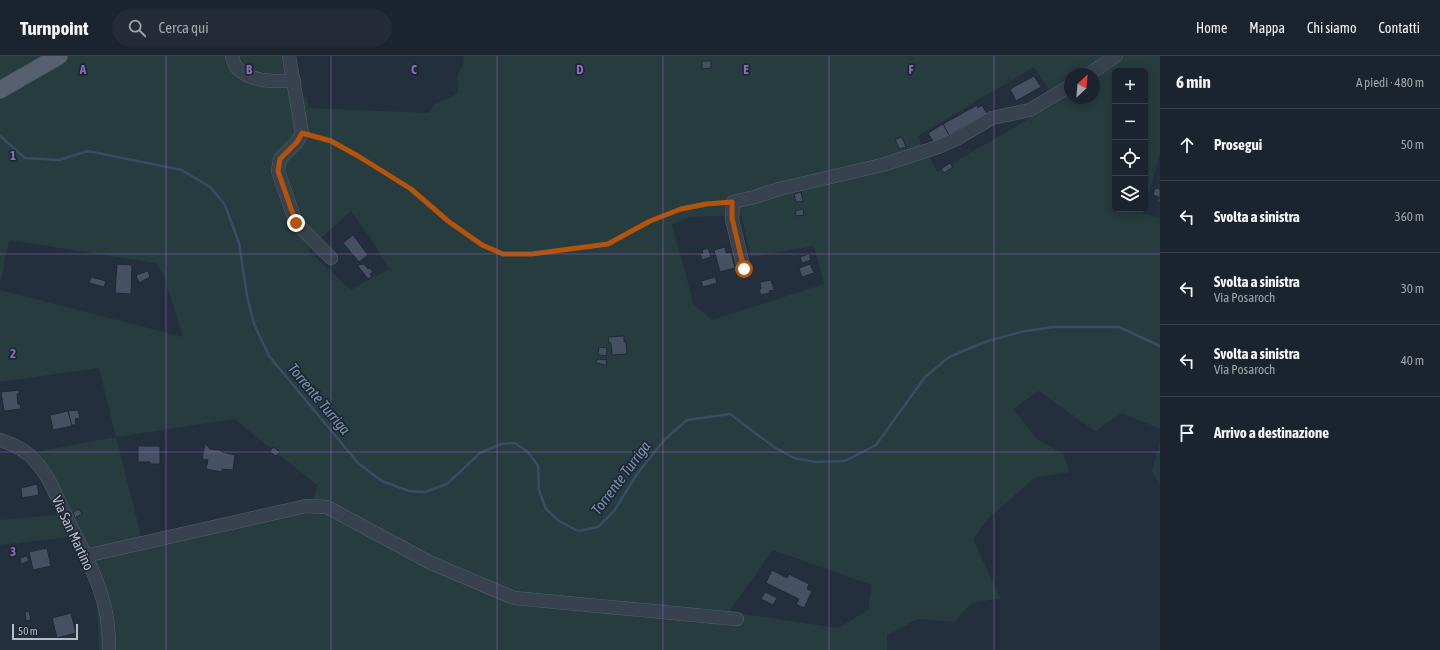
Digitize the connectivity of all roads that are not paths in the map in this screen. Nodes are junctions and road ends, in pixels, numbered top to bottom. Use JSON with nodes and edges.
{"nodes":[{"id":1,"x":59,"y":56,"type":"edge"},
{"id":2,"x":232,"y":56,"type":"edge"},
{"id":3,"x":289,"y":56,"type":"edge"},
{"id":4,"x":1116,"y":56,"type":"edge"},
{"id":5,"x":1098,"y":68,"type":"edge"},
{"id":6,"x":294,"y":81,"type":"junction"},
{"id":7,"x":4,"y":88,"type":"edge"},
{"id":8,"x":1064,"y":90,"type":"edge"},
{"id":9,"x":331,"y":258,"type":"dead end"},
{"id":10,"x":744,"y":269,"type":"dead end"},
{"id":11,"x":0,"y":440,"type":"edge"},
{"id":12,"x":85,"y":556,"type":"junction"},
{"id":13,"x":737,"y":619,"type":"dead end"},
{"id":14,"x":109,"y":650,"type":"edge"}],
"edges":[{"from":1,"to":7,"type":"main road"},
{"from":2,"to":6,"type":"street"},
{"from":3,"to":6,"type":"street"},
{"from":4,"to":5,"type":"street"},
{"from":6,"to":9,"type":"street"},
{"from":8,"to":10,"type":"street"},
{"from":11,"to":12,"type":"street","name":"Via San Martino"},
{"from":12,"to":13,"type":"street"},
{"from":12,"to":14,"type":"street","name":"Via San Martino"}]}
